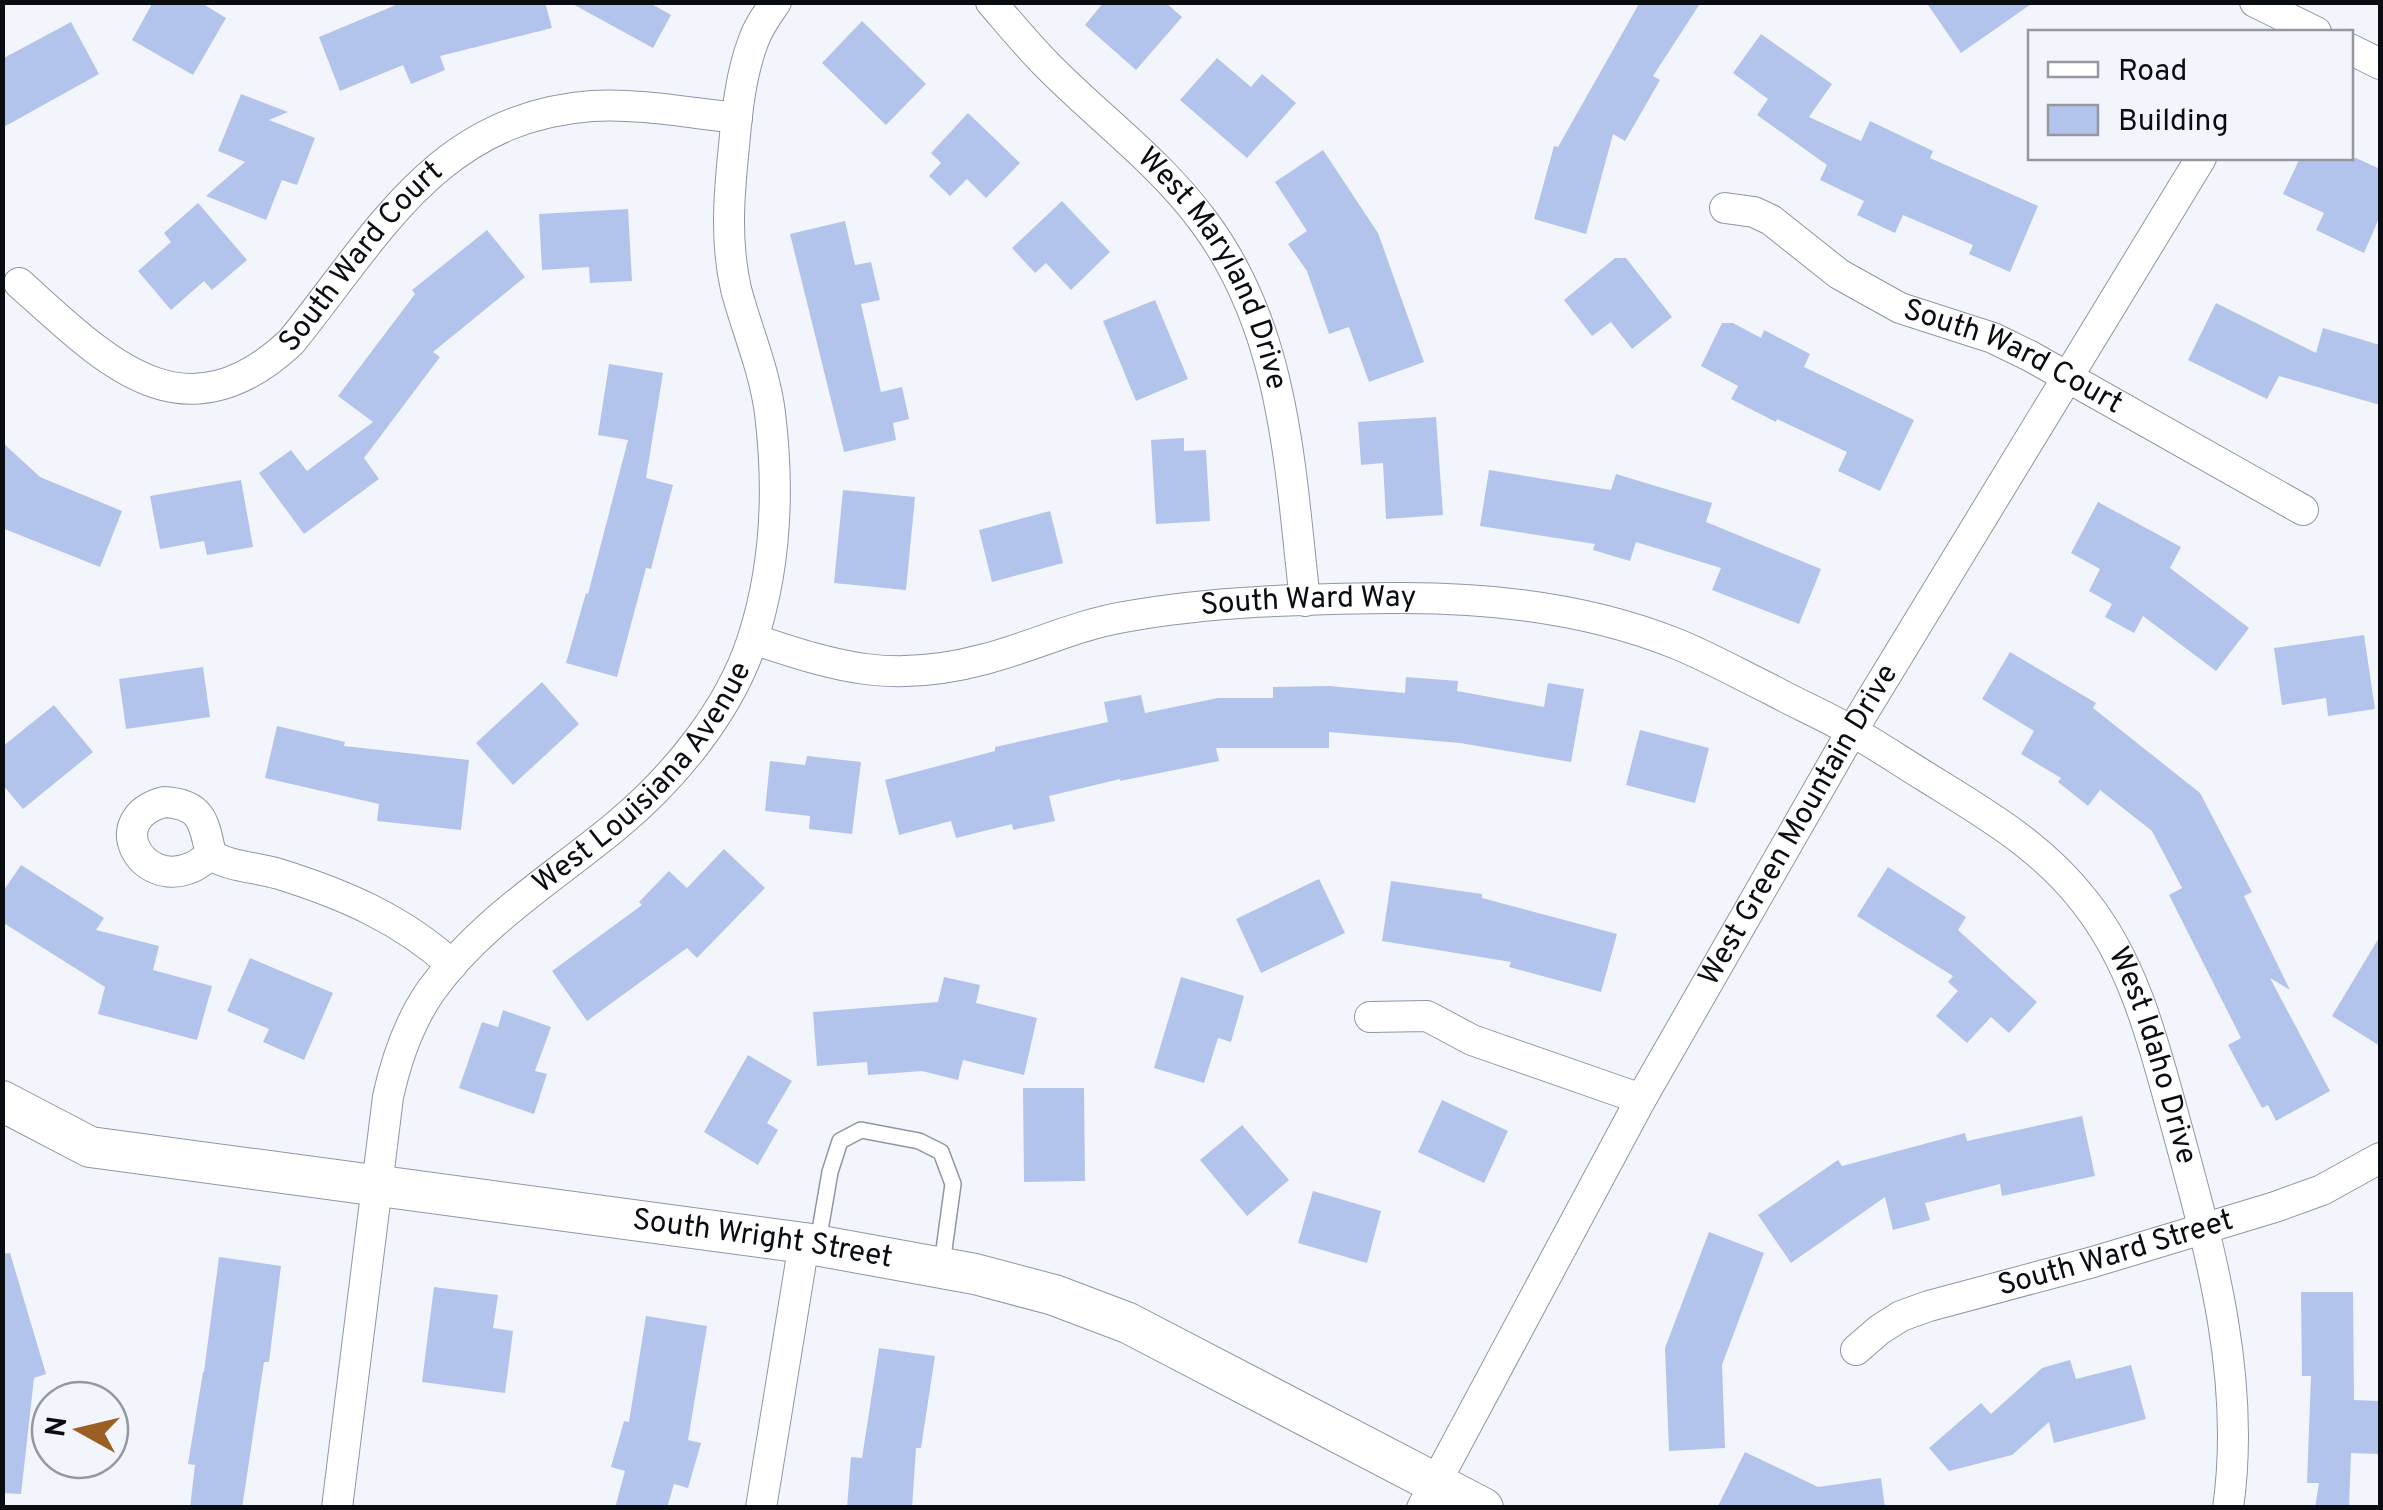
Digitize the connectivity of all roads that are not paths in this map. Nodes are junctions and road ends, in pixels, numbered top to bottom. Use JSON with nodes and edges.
{"nodes":[{"id":1,"x":776,"y":2,"type":"edge"},
{"id":2,"x":992,"y":2,"type":"edge"},
{"id":3,"x":2270,"y":13,"type":"edge"},
{"id":4,"x":2311,"y":30,"type":"edge"},
{"id":5,"x":2353,"y":50,"type":"edge"},
{"id":6,"x":2380,"y":64,"type":"edge"},
{"id":7,"x":736,"y":118,"type":"junction"},
{"id":8,"x":2200,"y":160,"type":"edge"},
{"id":9,"x":1724,"y":208,"type":"dead end"},
{"id":10,"x":19,"y":283,"type":"dead end"},
{"id":11,"x":2068,"y":377,"type":"junction"},
{"id":12,"x":2304,"y":510,"type":"dead end"},
{"id":13,"x":1305,"y":601,"type":"junction"},
{"id":14,"x":753,"y":639,"type":"junction"},
{"id":15,"x":1852,"y":731,"type":"junction"},
{"id":16,"x":210,"y":855,"type":"dead end"},
{"id":17,"x":452,"y":965,"type":"junction"},
{"id":18,"x":1370,"y":1017,"type":"dead end"},
{"id":19,"x":1642,"y":1099,"type":"junction"},
{"id":20,"x":2,"y":1101,"type":"edge"},
{"id":21,"x":2380,"y":1158,"type":"edge"},
{"id":22,"x":376,"y":1184,"type":"junction"},
{"id":23,"x":2204,"y":1230,"type":"junction"},
{"id":24,"x":810,"y":1245,"type":"junction"},
{"id":25,"x":941,"y":1268,"type":"junction"},
{"id":26,"x":1856,"y":1350,"type":"dead end"},
{"id":27,"x":1429,"y":1495,"type":"edge"},
{"id":28,"x":336,"y":1508,"type":"edge"},
{"id":29,"x":761,"y":1508,"type":"edge"},
{"id":30,"x":1483,"y":1508,"type":"edge"},
{"id":31,"x":2228,"y":1508,"type":"edge"}],
"edges":[{"from":1,"to":7,"type":"street","name":"West Louisiana Avenue"},
{"from":2,"to":13,"type":"street","name":"West Maryland Drive"},
{"from":3,"to":4,"type":"street"},
{"from":5,"to":6,"type":"street"},
{"from":7,"to":10,"type":"street","name":"South Ward Court"},
{"from":7,"to":14,"type":"street","name":"West Louisiana Avenue"},
{"from":8,"to":11,"type":"street","name":"West Green Mountain Drive"},
{"from":9,"to":11,"type":"street","name":"South Ward Court"},
{"from":11,"to":12,"type":"street","name":"South Ward Court"},
{"from":11,"to":15,"type":"street","name":"West Green Mountain Drive"},
{"from":13,"to":14,"type":"street","name":"South Ward Way"},
{"from":13,"to":15,"type":"street","name":"South Ward Way"},
{"from":14,"to":17,"type":"street","name":"West Louisiana Avenue"},
{"from":15,"to":19,"type":"street","name":"West Green Mountain Drive"},
{"from":15,"to":23,"type":"street","name":"West Idaho Drive"},
{"from":16,"to":17,"type":"street"},
{"from":17,"to":22,"type":"street","name":"West Louisiana Avenue"},
{"from":18,"to":19,"type":"street"},
{"from":19,"to":27,"type":"street","name":"West Green Mountain Drive"},
{"from":20,"to":22,"type":"street","name":"South Wright Street"},
{"from":21,"to":23,"type":"street","name":"South Ward Street"},
{"from":22,"to":24,"type":"street","name":"South Wright Street"},
{"from":22,"to":28,"type":"street","name":"West Louisiana Avenue"},
{"from":23,"to":26,"type":"street","name":"South Ward Street"},
{"from":23,"to":31,"type":"street","name":"West Idaho Drive"},
{"from":24,"to":25,"type":"street","name":"South Wright Street"},
{"from":24,"to":25,"type":"lane"},
{"from":24,"to":29,"type":"street"},
{"from":25,"to":27,"type":"street","name":"South Wright Street"},
{"from":27,"to":30,"type":"street","name":"South Wright Street"}]}
